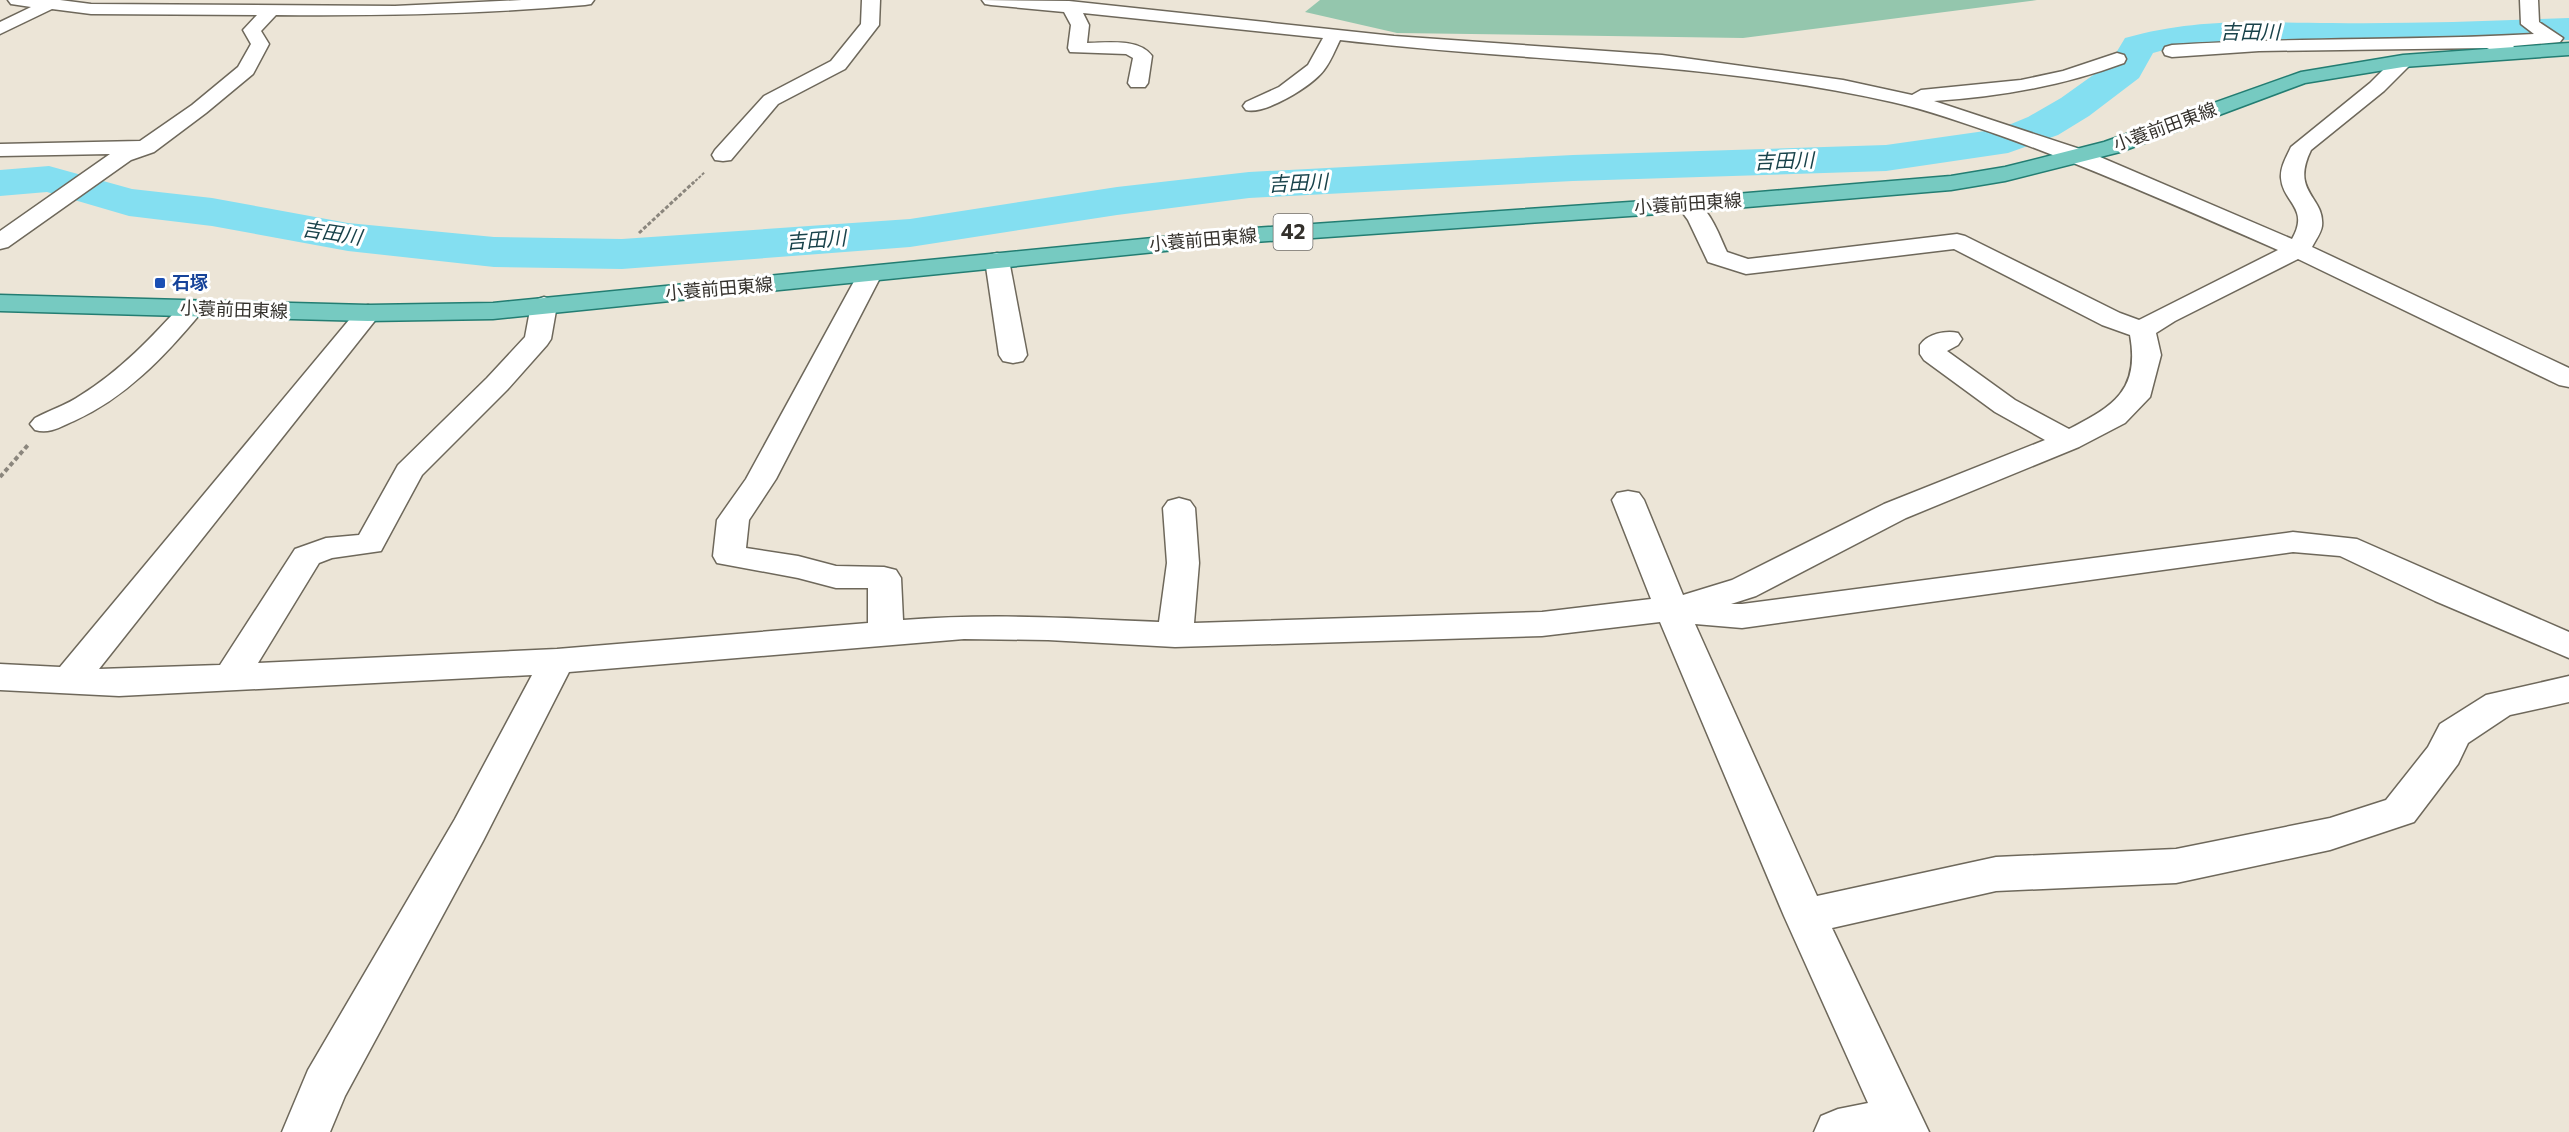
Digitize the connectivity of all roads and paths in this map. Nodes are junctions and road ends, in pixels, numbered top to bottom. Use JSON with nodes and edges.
{"nodes":[{"id":1,"x":17,"y":0,"type":"edge"},
{"id":2,"x":585,"y":0,"type":"edge"},
{"id":3,"x":871,"y":0,"type":"edge"},
{"id":4,"x":991,"y":0,"type":"edge"},
{"id":5,"x":2529,"y":0,"type":"edge"},
{"id":6,"x":50,"y":4,"type":"junction"},
{"id":7,"x":272,"y":6,"type":"edge"},
{"id":8,"x":1069,"y":6,"type":"junction"},
{"id":9,"x":0,"y":30,"type":"edge"},
{"id":10,"x":1334,"y":34,"type":"junction"},
{"id":11,"x":2501,"y":47,"type":"junction"},
{"id":12,"x":2569,"y":49,"type":"edge"},
{"id":13,"x":2172,"y":51,"type":"dead end"},
{"id":14,"x":2117,"y":59,"type":"dead end"},
{"id":15,"x":2403,"y":61,"type":"junction"},
{"id":16,"x":1138,"y":83,"type":"dead end"},
{"id":17,"x":1898,"y":97,"type":"junction"},
{"id":18,"x":1253,"y":106,"type":"dead end"},
{"id":19,"x":146,"y":147,"type":"junction"},
{"id":20,"x":0,"y":150,"type":"edge"},
{"id":21,"x":723,"y":155,"type":"joint"},
{"id":22,"x":2078,"y":156,"type":"junction"},
{"id":23,"x":1688,"y":205,"type":"junction"},
{"id":24,"x":639,"y":233,"type":"dead end"},
{"id":25,"x":0,"y":242,"type":"edge"},
{"id":26,"x":2298,"y":250,"type":"junction"},
{"id":27,"x":996,"y":260,"type":"junction"},
{"id":28,"x":870,"y":274,"type":"junction"},
{"id":29,"x":0,"y":303,"type":"edge"},
{"id":30,"x":544,"y":305,"type":"junction"},
{"id":31,"x":191,"y":309,"type":"junction"},
{"id":32,"x":368,"y":313,"type":"junction"},
{"id":33,"x":2142,"y":330,"type":"junction"},
{"id":34,"x":1949,"y":339,"type":"dead end"},
{"id":35,"x":1014,"y":355,"type":"dead end"},
{"id":36,"x":2569,"y":379,"type":"edge"},
{"id":37,"x":45,"y":424,"type":"joint"},
{"id":38,"x":2069,"y":441,"type":"junction"},
{"id":39,"x":0,"y":477,"type":"edge"},
{"id":40,"x":1628,"y":500,"type":"dead end"},
{"id":41,"x":1179,"y":508,"type":"dead end"},
{"id":42,"x":1672,"y":610,"type":"junction"},
{"id":43,"x":886,"y":632,"type":"junction"},
{"id":44,"x":1175,"y":635,"type":"junction"},
{"id":45,"x":2569,"y":646,"type":"edge"},
{"id":46,"x":557,"y":661,"type":"junction"},
{"id":47,"x":0,"y":677,"type":"edge"},
{"id":48,"x":231,"y":677,"type":"junction"},
{"id":49,"x":70,"y":680,"type":"junction"},
{"id":50,"x":2569,"y":689,"type":"edge"},
{"id":51,"x":1805,"y":916,"type":"junction"},
{"id":52,"x":1901,"y":1127,"type":"edge"},
{"id":53,"x":306,"y":1132,"type":"edge"},
{"id":54,"x":1838,"y":1132,"type":"edge"}],
"edges":[{"from":1,"to":6,"type":"street"},
{"from":2,"to":7,"type":"street"},
{"from":3,"to":21,"type":"street"},
{"from":4,"to":8,"type":"street"},
{"from":5,"to":11,"type":"street"},
{"from":6,"to":7,"type":"street"},
{"from":6,"to":9,"type":"street"},
{"from":7,"to":19,"type":"street"},
{"from":8,"to":10,"type":"street"},
{"from":8,"to":16,"type":"street"},
{"from":10,"to":17,"type":"street"},
{"from":10,"to":18,"type":"street"},
{"from":11,"to":12,"type":"main road","name":"小蓑前田東線","number":"42"},
{"from":11,"to":13,"type":"street"},
{"from":11,"to":15,"type":"main road","name":"小蓑前田東線","number":"42"},
{"from":14,"to":17,"type":"street"},
{"from":15,"to":22,"type":"main road","name":"小蓑前田東線","number":"42"},
{"from":15,"to":26,"type":"street"},
{"from":17,"to":22,"type":"street"},
{"from":19,"to":20,"type":"street"},
{"from":19,"to":25,"type":"street"},
{"from":21,"to":24,"type":"path"},
{"from":22,"to":23,"type":"main road","name":"小蓑前田東線","number":"42"},
{"from":22,"to":26,"type":"street"},
{"from":23,"to":27,"type":"main road","name":"小蓑前田東線","number":"42"},
{"from":23,"to":33,"type":"street"},
{"from":26,"to":33,"type":"street"},
{"from":26,"to":36,"type":"street"},
{"from":27,"to":28,"type":"main road","name":"小蓑前田東線","number":"42"},
{"from":27,"to":35,"type":"street"},
{"from":28,"to":30,"type":"main road","name":"小蓑前田東線","number":"42"},
{"from":28,"to":43,"type":"street"},
{"from":29,"to":31,"type":"main road","name":"小蓑前田東線","number":"42"},
{"from":30,"to":32,"type":"main road","name":"小蓑前田東線","number":"42"},
{"from":30,"to":48,"type":"street"},
{"from":31,"to":32,"type":"main road","name":"小蓑前田東線","number":"42"},
{"from":31,"to":37,"type":"street"},
{"from":32,"to":49,"type":"street"},
{"from":33,"to":38,"type":"street"},
{"from":34,"to":38,"type":"street"},
{"from":37,"to":39,"type":"path"},
{"from":38,"to":42,"type":"street"},
{"from":40,"to":42,"type":"street"},
{"from":41,"to":44,"type":"street"},
{"from":42,"to":44,"type":"street"},
{"from":42,"to":45,"type":"street"},
{"from":42,"to":51,"type":"street"},
{"from":43,"to":44,"type":"street"},
{"from":43,"to":46,"type":"street"},
{"from":46,"to":48,"type":"street"},
{"from":46,"to":53,"type":"street"},
{"from":47,"to":49,"type":"street"},
{"from":48,"to":49,"type":"street"},
{"from":50,"to":51,"type":"street"},
{"from":51,"to":52,"type":"street"},
{"from":52,"to":54,"type":"street"}]}
